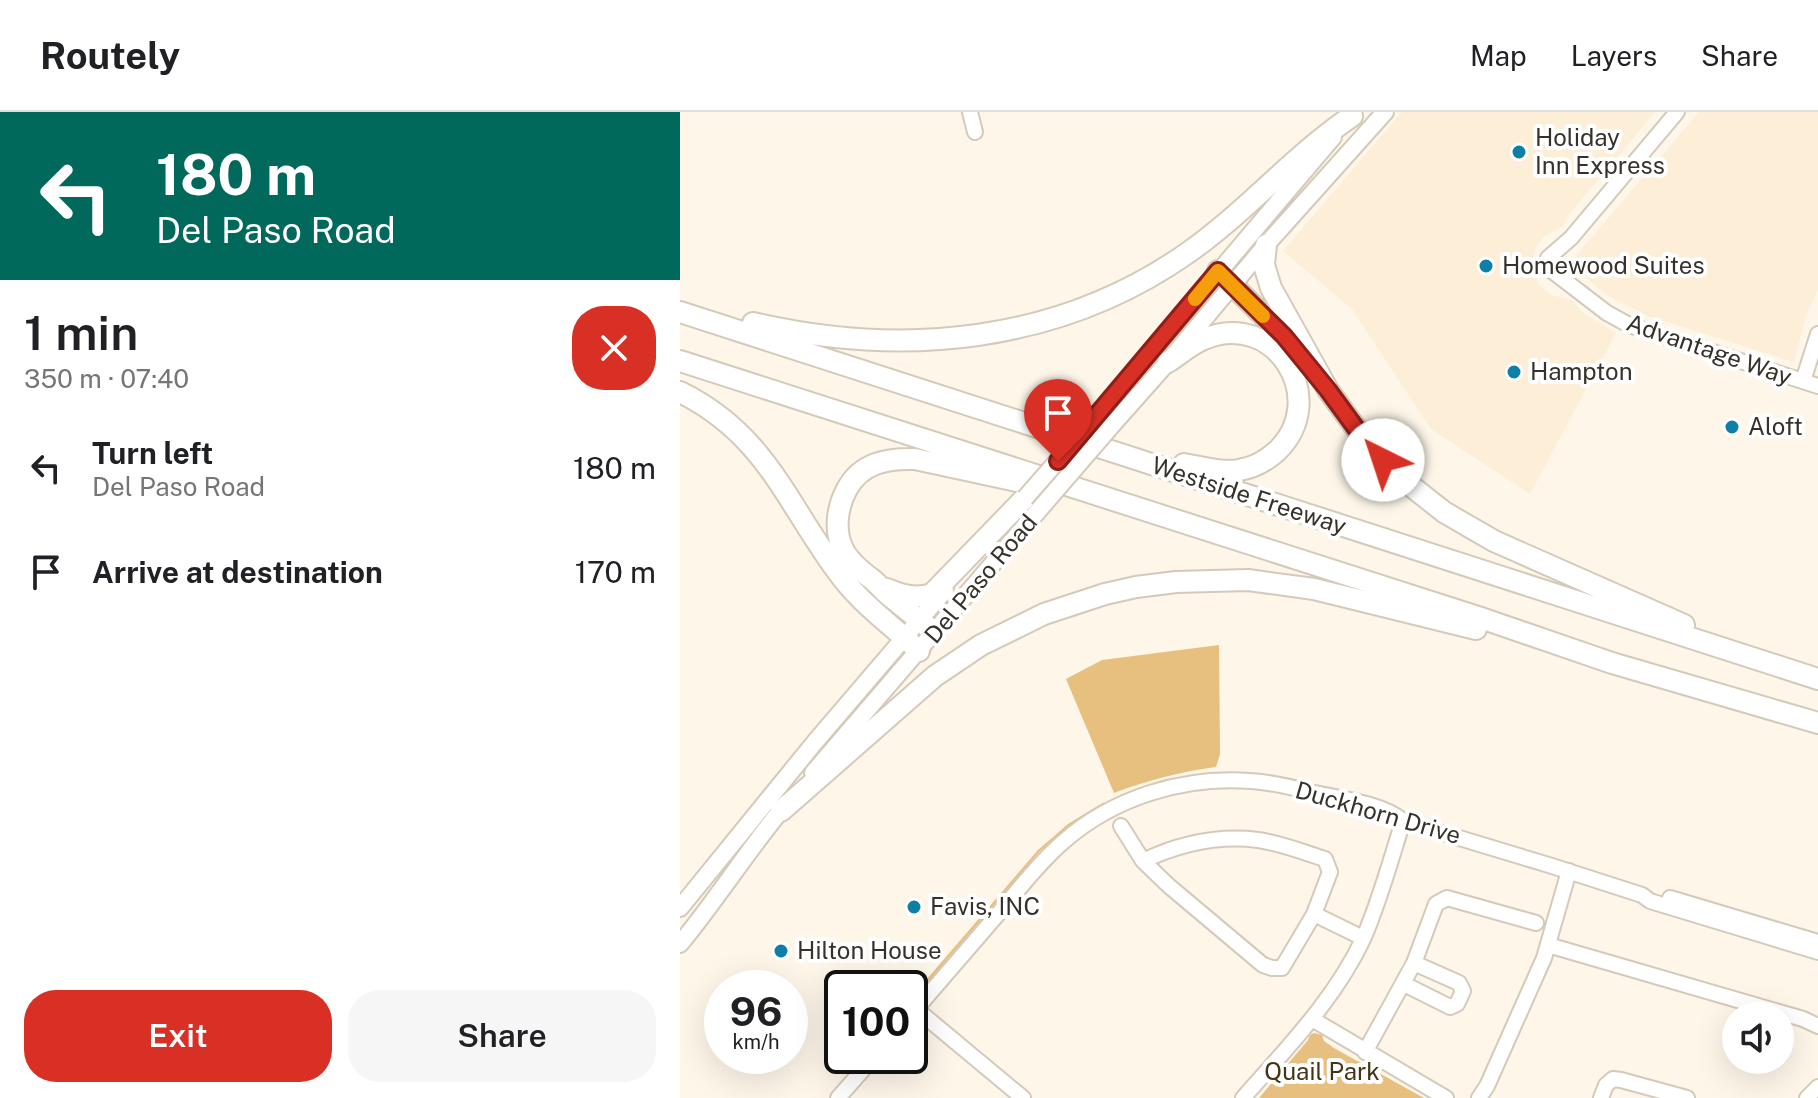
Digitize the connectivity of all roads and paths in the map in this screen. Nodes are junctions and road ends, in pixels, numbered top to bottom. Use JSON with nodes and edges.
{"nodes":[{"id":1,"x":970,"y":112,"type":"edge"},
{"id":2,"x":1385,"y":112,"type":"edge"},
{"id":3,"x":1677,"y":112,"type":"edge"},
{"id":4,"x":1354,"y":114,"type":"edge"},
{"id":5,"x":975,"y":132,"type":"dead end"},
{"id":6,"x":1266,"y":245,"type":"junction"},
{"id":7,"x":1225,"y":278,"type":"junction"},
{"id":8,"x":680,"y":309,"type":"edge"},
{"id":9,"x":1818,"y":334,"type":"edge"},
{"id":10,"x":680,"y":361,"type":"edge"},
{"id":11,"x":1168,"y":362,"type":"junction"},
{"id":12,"x":1811,"y":384,"type":"edge"},
{"id":13,"x":1328,"y":390,"type":"junction"},
{"id":14,"x":680,"y":392,"type":"edge"},
{"id":15,"x":1116,"y":453,"type":"junction"},
{"id":16,"x":1034,"y":501,"type":"junction"},
{"id":17,"x":1124,"y":504,"type":"junction"},
{"id":18,"x":875,"y":582,"type":"junction"},
{"id":19,"x":927,"y":626,"type":"junction"},
{"id":20,"x":912,"y":644,"type":"junction"},
{"id":21,"x":1725,"y":650,"type":"junction"},
{"id":22,"x":1612,"y":663,"type":"junction"},
{"id":23,"x":1818,"y":679,"type":"edge"},
{"id":24,"x":1818,"y":723,"type":"edge"},
{"id":25,"x":781,"y":811,"type":"junction"},
{"id":26,"x":1403,"y":821,"type":"junction"},
{"id":27,"x":1121,"y":826,"type":"dead end"},
{"id":28,"x":1143,"y":861,"type":"junction"},
{"id":29,"x":1569,"y":871,"type":"junction"},
{"id":30,"x":1642,"y":895,"type":"junction"},
{"id":31,"x":680,"y":908,"type":"edge"},
{"id":32,"x":1314,"y":914,"type":"junction"},
{"id":33,"x":1536,"y":923,"type":"dead end"},
{"id":34,"x":1363,"y":938,"type":"junction"},
{"id":35,"x":1818,"y":942,"type":"edge"},
{"id":36,"x":680,"y":944,"type":"edge"},
{"id":37,"x":1548,"y":945,"type":"junction"},
{"id":38,"x":1818,"y":952,"type":"edge"},
{"id":39,"x":1414,"y":963,"type":"junction"},
{"id":40,"x":1404,"y":984,"type":"junction"},
{"id":41,"x":928,"y":995,"type":"edge"},
{"id":42,"x":1312,"y":1019,"type":"junction"},
{"id":43,"x":928,"y":1024,"type":"edge"},
{"id":44,"x":1818,"y":1026,"type":"edge"},
{"id":45,"x":1365,"y":1052,"type":"junction"},
{"id":46,"x":859,"y":1074,"type":"edge"},
{"id":47,"x":1818,"y":1087,"type":"edge"},
{"id":48,"x":838,"y":1098,"type":"edge"},
{"id":49,"x":1023,"y":1098,"type":"edge"},
{"id":50,"x":1243,"y":1098,"type":"edge"},
{"id":51,"x":1446,"y":1098,"type":"edge"},
{"id":52,"x":1479,"y":1098,"type":"edge"},
{"id":53,"x":1601,"y":1098,"type":"edge"},
{"id":54,"x":1687,"y":1098,"type":"edge"},
{"id":55,"x":1807,"y":1098,"type":"edge"}],
"edges":[{"from":1,"to":5,"type":"street"},
{"from":2,"to":6,"type":"main road","name":"Del Paso Road"},
{"from":3,"to":12,"type":"street","name":"Advantage Way"},
{"from":4,"to":7,"type":"main road","name":"Del Paso Road"},
{"from":4,"to":8,"type":"highway"},
{"from":6,"to":7,"type":"main road","name":"Del Paso Road"},
{"from":6,"to":13,"type":"highway"},
{"from":7,"to":11,"type":"main road","name":"Del Paso Road"},
{"from":7,"to":13,"type":"highway"},
{"from":7,"to":16,"type":"main road","name":"Del Paso Road","bridge":true},
{"from":8,"to":15,"type":"highway","name":"Westside Freeway"},
{"from":9,"to":12,"type":"street"},
{"from":10,"to":17,"type":"highway","name":"Westside Freeway"},
{"from":11,"to":15,"type":"highway"},
{"from":11,"to":16,"type":"main road","name":"Del Paso Road","bridge":true},
{"from":13,"to":21,"type":"highway"},
{"from":14,"to":20,"type":"highway"},
{"from":15,"to":21,"type":"highway","name":"Westside Freeway"},
{"from":16,"to":18,"type":"highway"},
{"from":16,"to":19,"type":"main road","name":"Del Paso Road"},
{"from":17,"to":18,"type":"highway"},
{"from":17,"to":22,"type":"highway","name":"Westside Freeway"},
{"from":18,"to":19,"type":"highway"},
{"from":19,"to":20,"type":"main road","name":"Del Paso Road"},
{"from":20,"to":25,"type":"main road","name":"Del Paso Road"},
{"from":20,"to":31,"type":"main road","name":"Del Paso Road"},
{"from":21,"to":23,"type":"highway","name":"Westside Freeway"},
{"from":22,"to":24,"type":"highway","name":"Westside Freeway"},
{"from":22,"to":25,"type":"highway"},
{"from":25,"to":36,"type":"main road","name":"Del Paso Road"},
{"from":26,"to":29,"type":"street","name":"Duckhorn Drive"},
{"from":26,"to":34,"type":"street"},
{"from":26,"to":41,"type":"street","name":"Duckhorn Drive"},
{"from":27,"to":28,"type":"street"},
{"from":28,"to":32,"type":"street"},
{"from":28,"to":32,"type":"street"},
{"from":29,"to":30,"type":"street","name":"Duckhorn Drive"},
{"from":29,"to":37,"type":"street"},
{"from":30,"to":35,"type":"street","name":"Duckhorn Drive"},
{"from":30,"to":38,"type":"street","name":"Duckhorn Drive"},
{"from":32,"to":34,"type":"street"},
{"from":33,"to":39,"type":"street"},
{"from":34,"to":42,"type":"street"},
{"from":37,"to":44,"type":"street"},
{"from":37,"to":52,"type":"street"},
{"from":39,"to":40,"type":"street"},
{"from":39,"to":40,"type":"street"},
{"from":40,"to":45,"type":"street"},
{"from":42,"to":45,"type":"street"},
{"from":42,"to":50,"type":"street"},
{"from":43,"to":49,"type":"street"},
{"from":45,"to":51,"type":"street"},
{"from":46,"to":48,"type":"street"},
{"from":47,"to":55,"type":"street"},
{"from":53,"to":54,"type":"street"}]}
